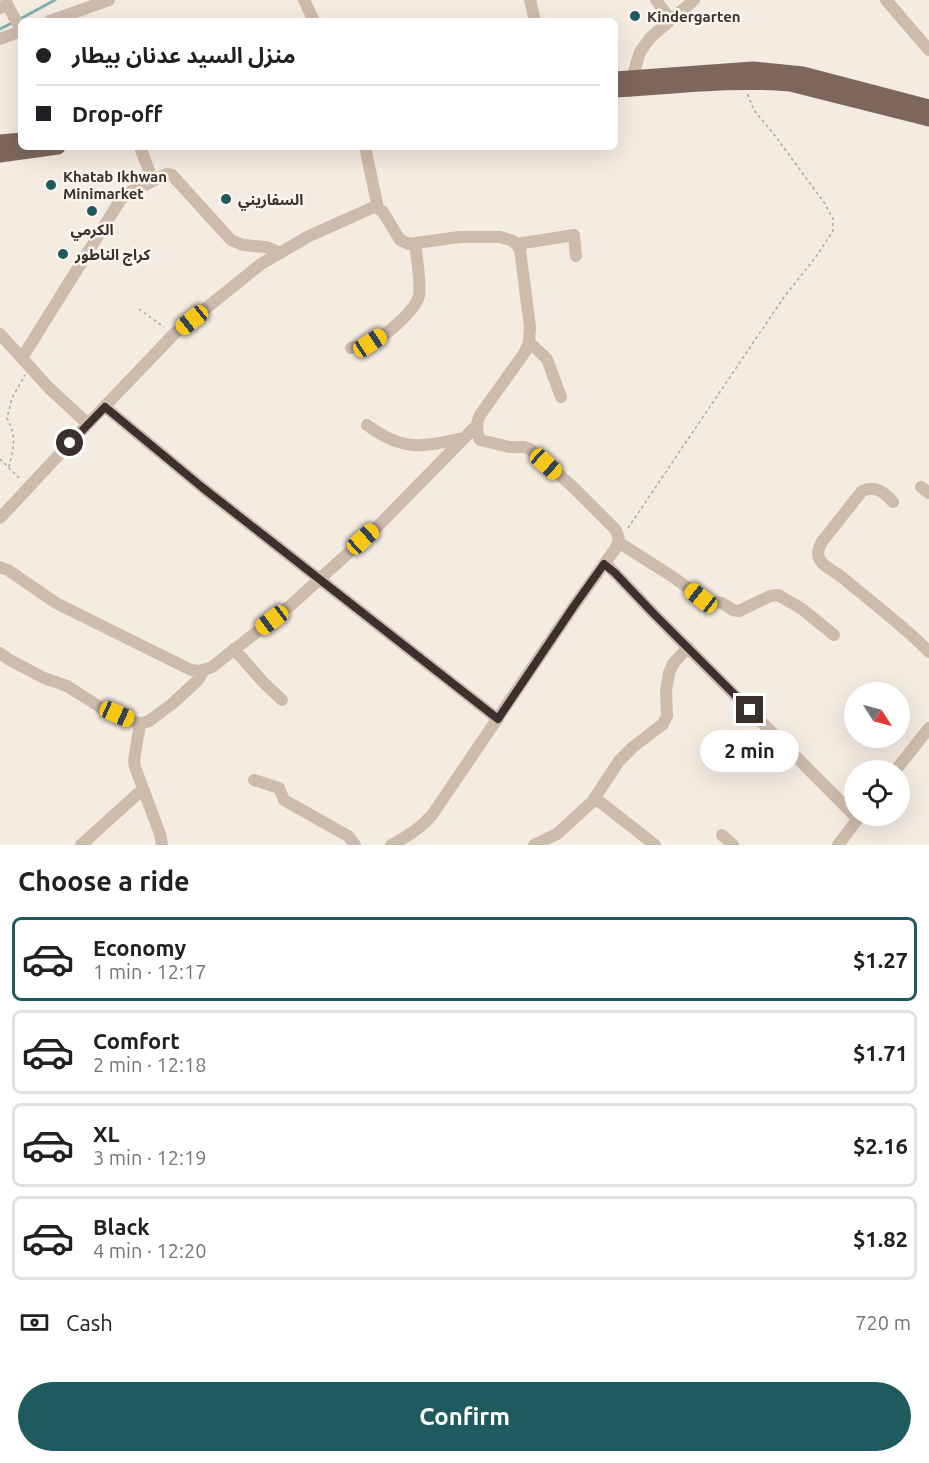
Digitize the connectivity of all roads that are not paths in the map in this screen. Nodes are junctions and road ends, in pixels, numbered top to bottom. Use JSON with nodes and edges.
{"nodes":[{"id":1,"x":109,"y":0,"type":"edge"},
{"id":2,"x":304,"y":0,"type":"edge"},
{"id":3,"x":530,"y":0,"type":"edge"},
{"id":4,"x":656,"y":0,"type":"edge"},
{"id":5,"x":694,"y":0,"type":"edge"},
{"id":6,"x":886,"y":0,"type":"edge"},
{"id":7,"x":0,"y":8,"type":"edge"},
{"id":8,"x":58,"y":18,"type":"edge"},
{"id":9,"x":313,"y":18,"type":"edge"},
{"id":10,"x":534,"y":18,"type":"edge"},
{"id":11,"x":671,"y":20,"type":"junction"},
{"id":12,"x":18,"y":24,"type":"edge"},
{"id":13,"x":18,"y":27,"type":"edge"},
{"id":14,"x":0,"y":39,"type":"edge"},
{"id":15,"x":929,"y":50,"type":"edge"},
{"id":16,"x":632,"y":78,"type":"junction"},
{"id":17,"x":618,"y":79,"type":"edge"},
{"id":18,"x":618,"y":90,"type":"edge"},
{"id":19,"x":929,"y":107,"type":"edge"},
{"id":20,"x":929,"y":119,"type":"edge"},
{"id":21,"x":18,"y":140,"type":"edge"},
{"id":22,"x":0,"y":142,"type":"edge"},
{"id":23,"x":36,"y":150,"type":"edge"},
{"id":24,"x":141,"y":150,"type":"edge"},
{"id":25,"x":367,"y":150,"type":"edge"},
{"id":26,"x":0,"y":155,"type":"edge"},
{"id":27,"x":153,"y":181,"type":"junction"},
{"id":28,"x":378,"y":208,"type":"junction"},
{"id":29,"x":415,"y":244,"type":"junction"},
{"id":30,"x":517,"y":244,"type":"junction"},
{"id":31,"x":280,"y":253,"type":"junction"},
{"id":32,"x":576,"y":256,"type":"dead end"},
{"id":33,"x":0,"y":334,"type":"edge"},
{"id":34,"x":529,"y":342,"type":"junction"},
{"id":35,"x":351,"y":348,"type":"dead end"},
{"id":36,"x":22,"y":358,"type":"junction"},
{"id":37,"x":561,"y":396,"type":"dead end"},
{"id":38,"x":105,"y":407,"type":"junction"},
{"id":39,"x":88,"y":424,"type":"junction"},
{"id":40,"x":367,"y":425,"type":"dead end"},
{"id":41,"x":477,"y":425,"type":"junction"},
{"id":42,"x":465,"y":438,"type":"junction"},
{"id":43,"x":893,"y":502,"type":"dead end"},
{"id":44,"x":0,"y":518,"type":"edge"},
{"id":45,"x":618,"y":542,"type":"junction"},
{"id":46,"x":604,"y":564,"type":"junction"},
{"id":47,"x":0,"y":567,"type":"edge"},
{"id":48,"x":320,"y":579,"type":"junction"},
{"id":49,"x":834,"y":635,"type":"dead end"},
{"id":50,"x":688,"y":647,"type":"junction"},
{"id":51,"x":234,"y":649,"type":"junction"},
{"id":52,"x":929,"y":652,"type":"edge"},
{"id":53,"x":0,"y":653,"type":"edge"},
{"id":54,"x":204,"y":670,"type":"junction"},
{"id":55,"x":282,"y":700,"type":"dead end"},
{"id":56,"x":498,"y":719,"type":"junction"},
{"id":57,"x":140,"y":724,"type":"junction"},
{"id":58,"x":929,"y":728,"type":"edge"},
{"id":59,"x":904,"y":760,"type":"edge"},
{"id":60,"x":254,"y":780,"type":"dead end"},
{"id":61,"x":143,"y":789,"type":"junction"},
{"id":62,"x":595,"y":798,"type":"junction"},
{"id":63,"x":844,"y":803,"type":"edge"},
{"id":64,"x":853,"y":826,"type":"edge"},
{"id":65,"x":722,"y":835,"type":"dead end"},
{"id":66,"x":81,"y":845,"type":"edge"},
{"id":67,"x":162,"y":845,"type":"edge"},
{"id":68,"x":355,"y":845,"type":"edge"},
{"id":69,"x":391,"y":845,"type":"edge"},
{"id":70,"x":534,"y":845,"type":"edge"},
{"id":71,"x":655,"y":845,"type":"edge"},
{"id":72,"x":733,"y":845,"type":"edge"},
{"id":73,"x":838,"y":845,"type":"edge"}],
"edges":[{"from":1,"to":8,"type":"street"},
{"from":2,"to":9,"type":"street"},
{"from":3,"to":10,"type":"street"},
{"from":4,"to":11,"type":"street"},
{"from":5,"to":11,"type":"street"},
{"from":6,"to":15,"type":"street"},
{"from":7,"to":12,"type":"street"},
{"from":11,"to":16,"type":"street"},
{"from":13,"to":14,"type":"street"},
{"from":16,"to":17,"type":"main road"},
{"from":16,"to":19,"type":"main road"},
{"from":18,"to":20,"type":"main road"},
{"from":21,"to":22,"type":"main road"},
{"from":23,"to":26,"type":"main road"},
{"from":24,"to":27,"type":"street"},
{"from":25,"to":28,"type":"street"},
{"from":27,"to":31,"type":"street"},
{"from":27,"to":36,"type":"street"},
{"from":28,"to":29,"type":"street"},
{"from":28,"to":31,"type":"street"},
{"from":29,"to":30,"type":"street"},
{"from":29,"to":35,"type":"street"},
{"from":30,"to":32,"type":"street"},
{"from":30,"to":34,"type":"street"},
{"from":31,"to":38,"type":"street"},
{"from":33,"to":36,"type":"street"},
{"from":34,"to":37,"type":"street"},
{"from":34,"to":41,"type":"street"},
{"from":36,"to":39,"type":"street"},
{"from":38,"to":39,"type":"street"},
{"from":38,"to":48,"type":"street"},
{"from":39,"to":44,"type":"street"},
{"from":40,"to":42,"type":"street"},
{"from":41,"to":42,"type":"street"},
{"from":41,"to":45,"type":"street"},
{"from":42,"to":48,"type":"street"},
{"from":43,"to":52,"type":"street"},
{"from":45,"to":46,"type":"street"},
{"from":45,"to":49,"type":"street"},
{"from":46,"to":50,"type":"street"},
{"from":46,"to":56,"type":"street"},
{"from":47,"to":54,"type":"street"},
{"from":48,"to":51,"type":"street"},
{"from":48,"to":56,"type":"street"},
{"from":50,"to":62,"type":"street"},
{"from":50,"to":63,"type":"street"},
{"from":51,"to":54,"type":"street"},
{"from":51,"to":55,"type":"street"},
{"from":53,"to":57,"type":"street"},
{"from":54,"to":57,"type":"street"},
{"from":56,"to":69,"type":"street"},
{"from":57,"to":61,"type":"street"},
{"from":58,"to":59,"type":"street"},
{"from":60,"to":68,"type":"street"},
{"from":61,"to":66,"type":"street"},
{"from":61,"to":67,"type":"street"},
{"from":62,"to":70,"type":"street"},
{"from":62,"to":71,"type":"street"},
{"from":64,"to":73,"type":"street"},
{"from":65,"to":72,"type":"street"}]}
